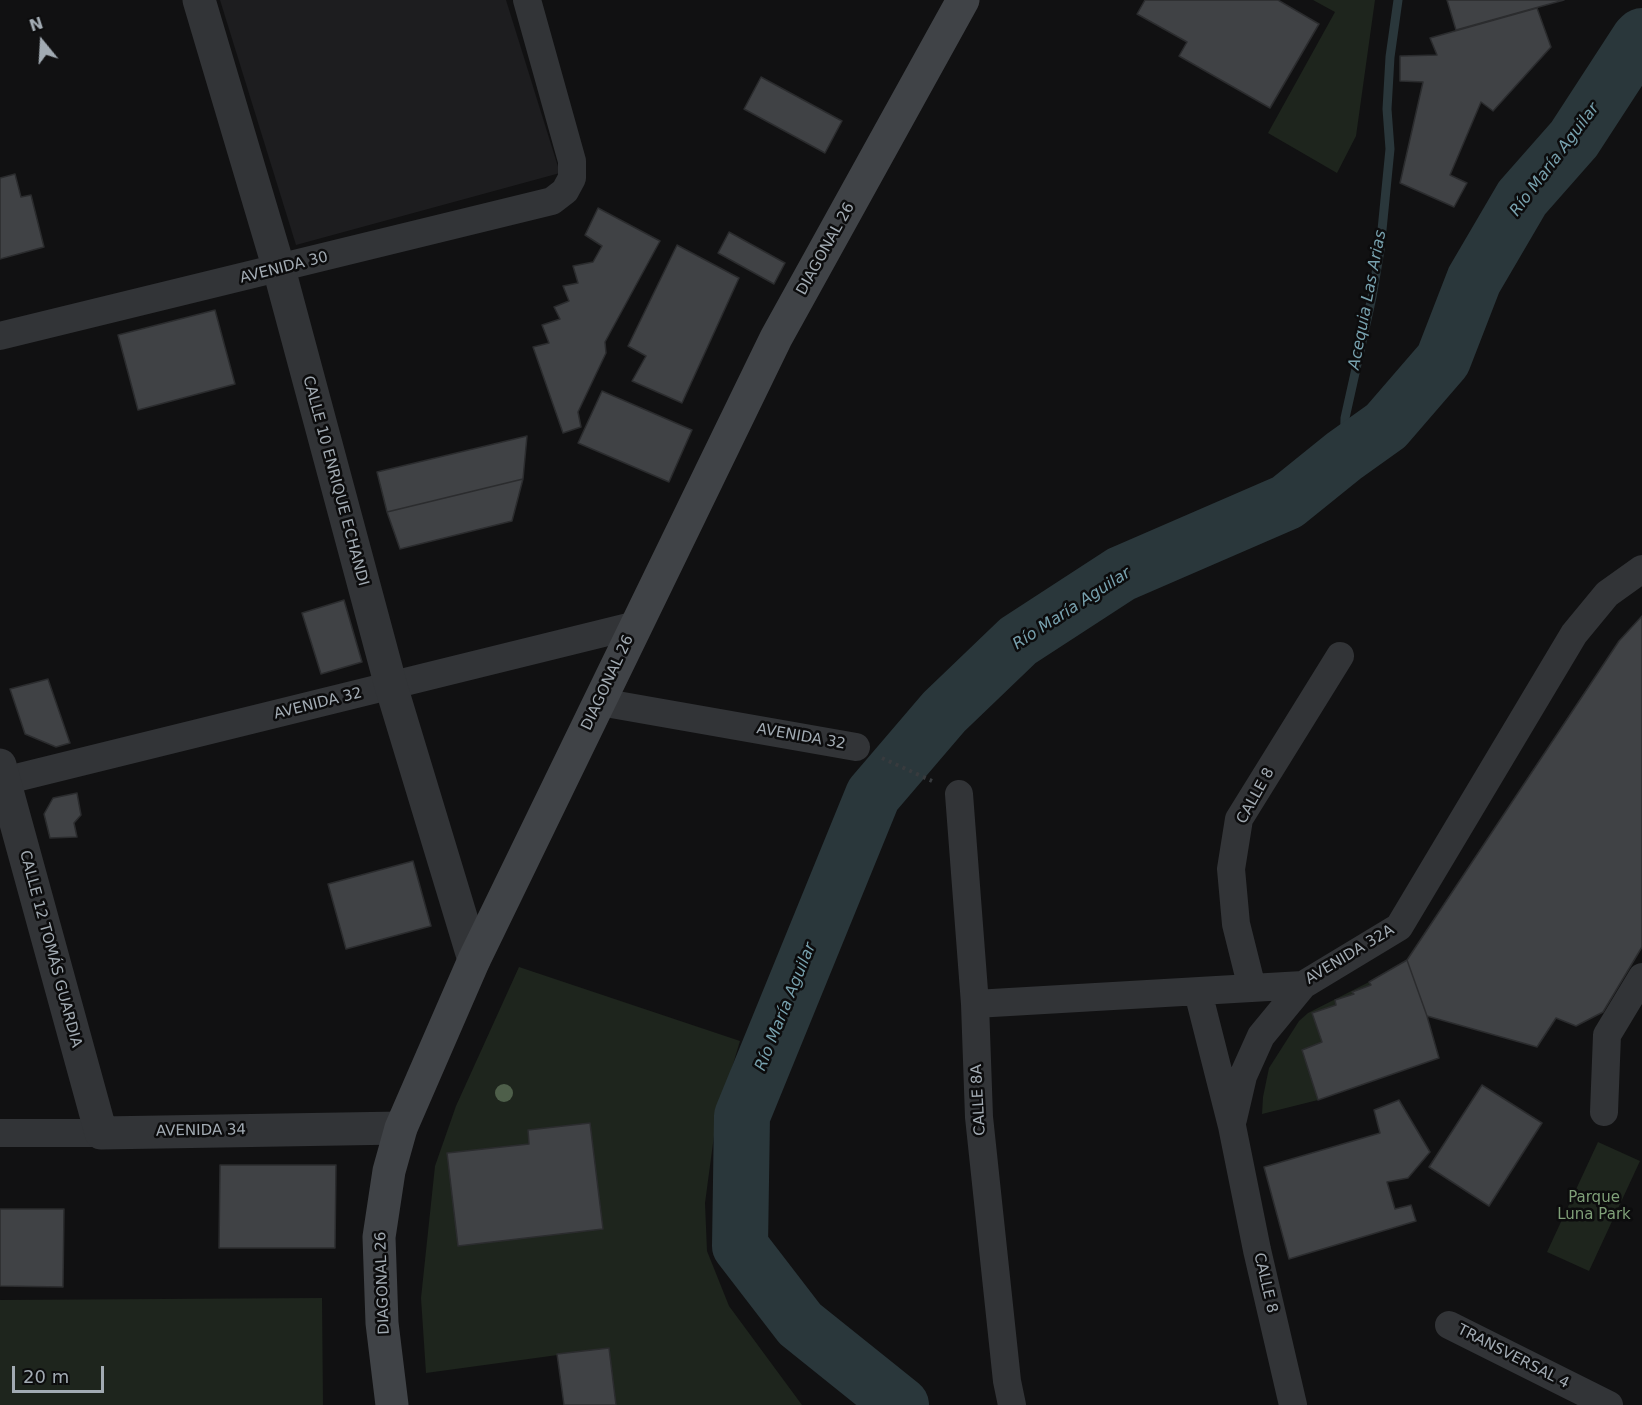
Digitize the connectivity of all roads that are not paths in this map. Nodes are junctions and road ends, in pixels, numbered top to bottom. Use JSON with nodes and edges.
{"nodes":[{"id":1,"x":199,"y":0,"type":"edge"},
{"id":2,"x":527,"y":0,"type":"edge"},
{"id":3,"x":963,"y":0,"type":"edge"},
{"id":4,"x":279,"y":269,"type":"junction"},
{"id":5,"x":0,"y":336,"type":"edge"},
{"id":6,"x":1642,"y":569,"type":"edge"},
{"id":7,"x":636,"y":625,"type":"junction"},
{"id":8,"x":1340,"y":656,"type":"dead end"},
{"id":9,"x":391,"y":686,"type":"junction"},
{"id":10,"x":600,"y":702,"type":"junction"},
{"id":11,"x":856,"y":747,"type":"road end"},
{"id":12,"x":2,"y":776,"type":"edge"},
{"id":13,"x":959,"y":794,"type":"road end"},
{"id":14,"x":474,"y":960,"type":"junction"},
{"id":15,"x":1642,"y":977,"type":"edge"},
{"id":16,"x":1303,"y":985,"type":"junction"},
{"id":17,"x":1252,"y":988,"type":"junction"},
{"id":18,"x":1198,"y":992,"type":"junction"},
{"id":19,"x":975,"y":1004,"type":"junction"},
{"id":20,"x":1604,"y":1112,"type":"dead end"},
{"id":21,"x":1232,"y":1126,"type":"junction"},
{"id":22,"x":401,"y":1128,"type":"junction"},
{"id":23,"x":0,"y":1133,"type":"edge"},
{"id":24,"x":101,"y":1133,"type":"junction"},
{"id":25,"x":1449,"y":1325,"type":"dead end"},
{"id":26,"x":392,"y":1405,"type":"edge"},
{"id":27,"x":1012,"y":1405,"type":"edge"},
{"id":28,"x":1293,"y":1405,"type":"edge"},
{"id":29,"x":1609,"y":1405,"type":"edge"}],
"edges":[{"from":1,"to":4,"type":"street","name":"CALLE 10 ENRIQUE ECHANDI"},
{"from":2,"to":4,"type":"street","name":"AVENIDA 30"},
{"from":3,"to":7,"type":"main road","name":"DIAGONAL 26"},
{"from":4,"to":5,"type":"street","name":"AVENIDA 30"},
{"from":4,"to":9,"type":"street","name":"CALLE 10 ENRIQUE ECHANDI"},
{"from":6,"to":16,"type":"street","name":"AVENIDA 32A"},
{"from":7,"to":9,"type":"street","name":"AVENIDA 32"},
{"from":7,"to":10,"type":"main road","name":"DIAGONAL 26"},
{"from":8,"to":17,"type":"street","name":"CALLE 8"},
{"from":9,"to":12,"type":"street","name":"AVENIDA 32"},
{"from":9,"to":14,"type":"street","name":"CALLE 10 ENRIQUE ECHANDI"},
{"from":10,"to":11,"type":"street","name":"AVENIDA 32"},
{"from":10,"to":14,"type":"main road","name":"DIAGONAL 26"},
{"from":12,"to":24,"type":"street","name":"CALLE 12 TOMÁS GUARDIA"},
{"from":13,"to":19,"type":"street","name":"CALLE 8A"},
{"from":14,"to":22,"type":"main road","name":"DIAGONAL 26"},
{"from":15,"to":20,"type":"street"},
{"from":16,"to":17,"type":"street","name":"AVENIDA 32A"},
{"from":16,"to":21,"type":"street","name":"CALLE 8"},
{"from":17,"to":18,"type":"street","name":"AVENIDA 32A"},
{"from":18,"to":19,"type":"street","name":"AVENIDA 32A"},
{"from":18,"to":21,"type":"street","name":"CALLE 8"},
{"from":19,"to":27,"type":"street","name":"CALLE 8A"},
{"from":21,"to":28,"type":"street","name":"CALLE 8"},
{"from":22,"to":24,"type":"street","name":"AVENIDA 34"},
{"from":22,"to":26,"type":"main road","name":"DIAGONAL 26"},
{"from":23,"to":24,"type":"street","name":"AVENIDA 34"},
{"from":25,"to":29,"type":"street","name":"TRANSVERSAL 4"}]}
